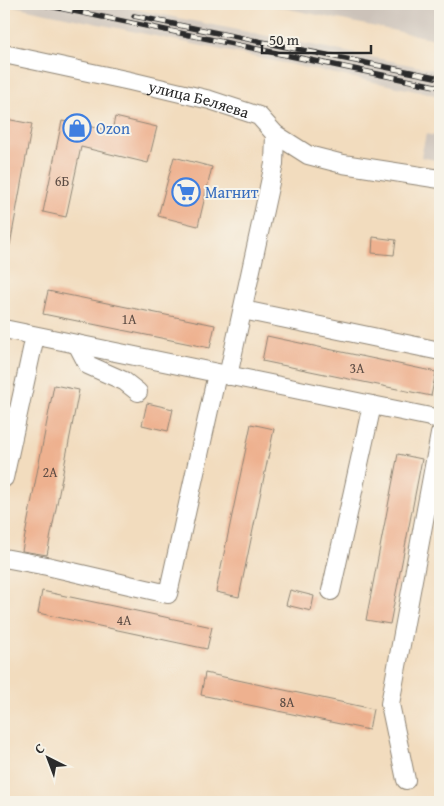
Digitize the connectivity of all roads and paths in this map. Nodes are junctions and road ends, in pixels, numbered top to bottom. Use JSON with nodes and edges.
{"nodes":[{"id":1,"x":4,"y":54,"type":"edge"},
{"id":2,"x":275,"y":134,"type":"junction"},
{"id":3,"x":440,"y":179,"type":"edge"},
{"id":4,"x":243,"y":310,"type":"junction"},
{"id":5,"x":4,"y":329,"type":"edge"},
{"id":6,"x":35,"y":336,"type":"junction"},
{"id":7,"x":77,"y":344,"type":"junction"},
{"id":8,"x":440,"y":351,"type":"edge"},
{"id":9,"x":222,"y":375,"type":"junction"},
{"id":10,"x":138,"y":392,"type":"dead end"},
{"id":11,"x":372,"y":405,"type":"junction"},
{"id":12,"x":440,"y":419,"type":"edge"},
{"id":13,"x":440,"y":434,"type":"edge"},
{"id":14,"x":4,"y":478,"type":"edge"},
{"id":15,"x":4,"y":558,"type":"edge"},
{"id":16,"x":330,"y":591,"type":"dead end"},
{"id":17,"x":406,"y":780,"type":"dead end"}],
"edges":[{"from":1,"to":2,"type":"street","name":"улица Беляева"},
{"from":2,"to":3,"type":"street","name":"улица Беляева"},
{"from":2,"to":4,"type":"street"},
{"from":4,"to":8,"type":"street"},
{"from":4,"to":9,"type":"street"},
{"from":5,"to":6,"type":"street"},
{"from":6,"to":7,"type":"street"},
{"from":6,"to":14,"type":"street"},
{"from":7,"to":9,"type":"street"},
{"from":7,"to":10,"type":"street"},
{"from":9,"to":11,"type":"street"},
{"from":9,"to":15,"type":"street"},
{"from":11,"to":12,"type":"street"},
{"from":11,"to":16,"type":"street"},
{"from":13,"to":17,"type":"street"}]}
